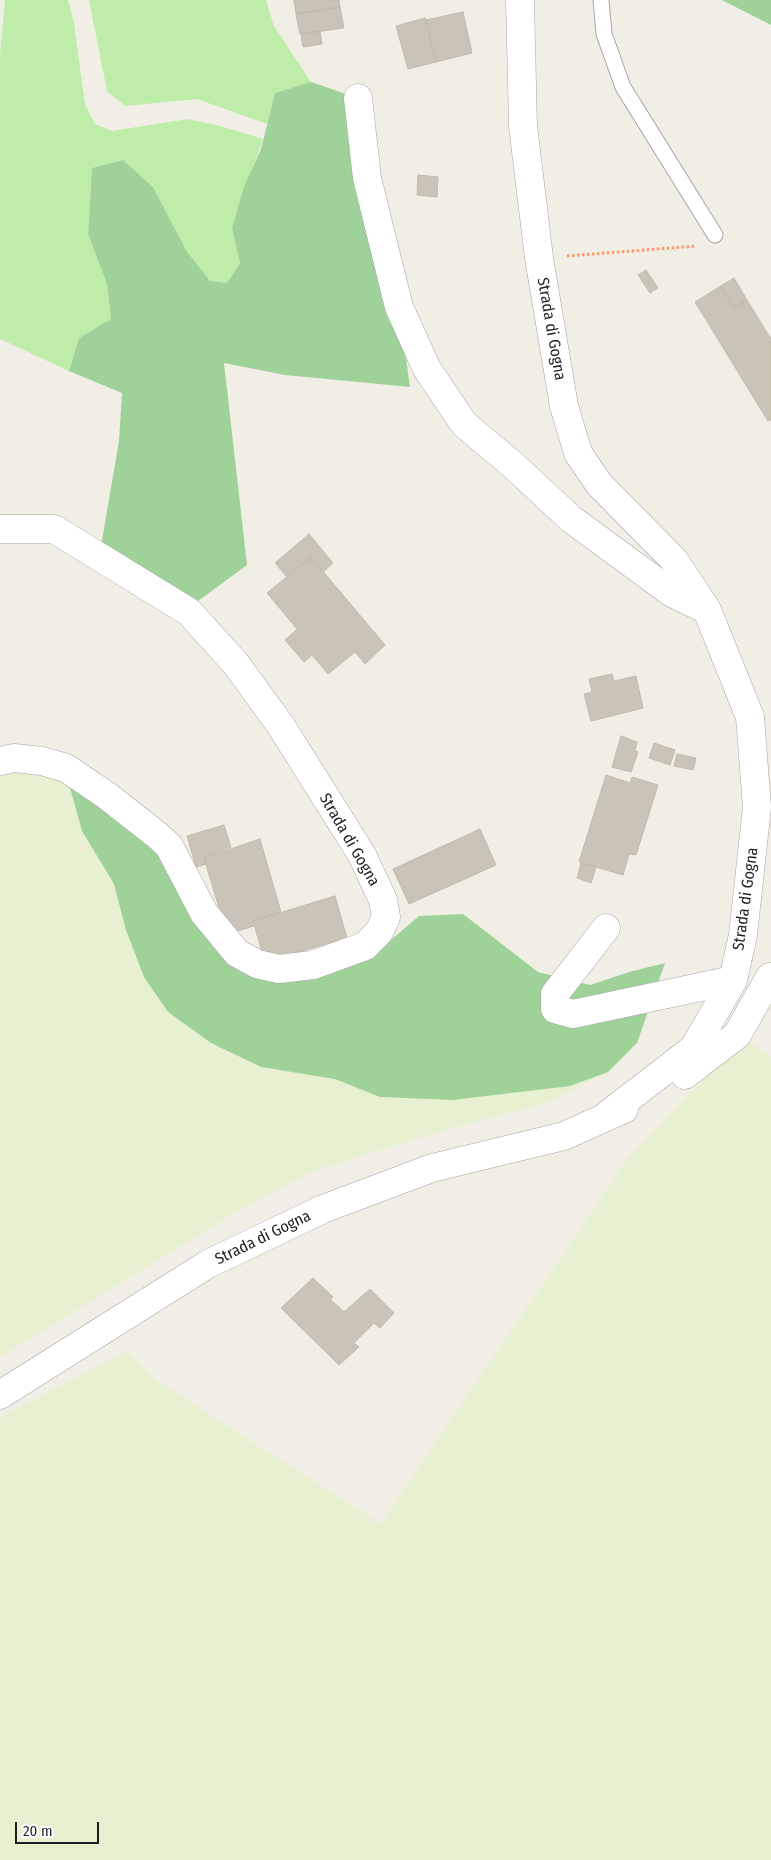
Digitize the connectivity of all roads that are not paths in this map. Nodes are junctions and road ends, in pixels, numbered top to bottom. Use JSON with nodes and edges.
{"nodes":[{"id":1,"x":520,"y":0,"type":"edge"},
{"id":2,"x":601,"y":0,"type":"edge"},
{"id":3,"x":358,"y":98,"type":"dead end"},
{"id":4,"x":715,"y":235,"type":"dead end"},
{"id":5,"x":0,"y":530,"type":"edge"},
{"id":6,"x":707,"y":610,"type":"junction"},
{"id":7,"x":0,"y":761,"type":"edge"},
{"id":8,"x":771,"y":792,"type":"edge"},
{"id":9,"x":757,"y":818,"type":"junction"},
{"id":10,"x":606,"y":928,"type":"dead end"},
{"id":11,"x":770,"y":977,"type":"edge"},
{"id":12,"x":733,"y":980,"type":"junction"},
{"id":13,"x":607,"y":1115,"type":"junction"},
{"id":14,"x":0,"y":1395,"type":"edge"}],
"edges":[{"from":1,"to":6,"type":"street","name":"Strada di Gogna"},
{"from":2,"to":4,"type":"lane"},
{"from":3,"to":6,"type":"street"},
{"from":5,"to":7,"type":"street","name":"Strada di Gogna"},
{"from":6,"to":9,"type":"street","name":"Strada di Gogna"},
{"from":8,"to":9,"type":"street","name":"Strada di Gogna"},
{"from":9,"to":12,"type":"street","name":"Strada di Gogna"},
{"from":10,"to":12,"type":"street"},
{"from":11,"to":13,"type":"street","name":"Strada di Gogna"},
{"from":12,"to":13,"type":"street","name":"Strada di Gogna"},
{"from":13,"to":14,"type":"street","name":"Strada di Gogna"}]}
